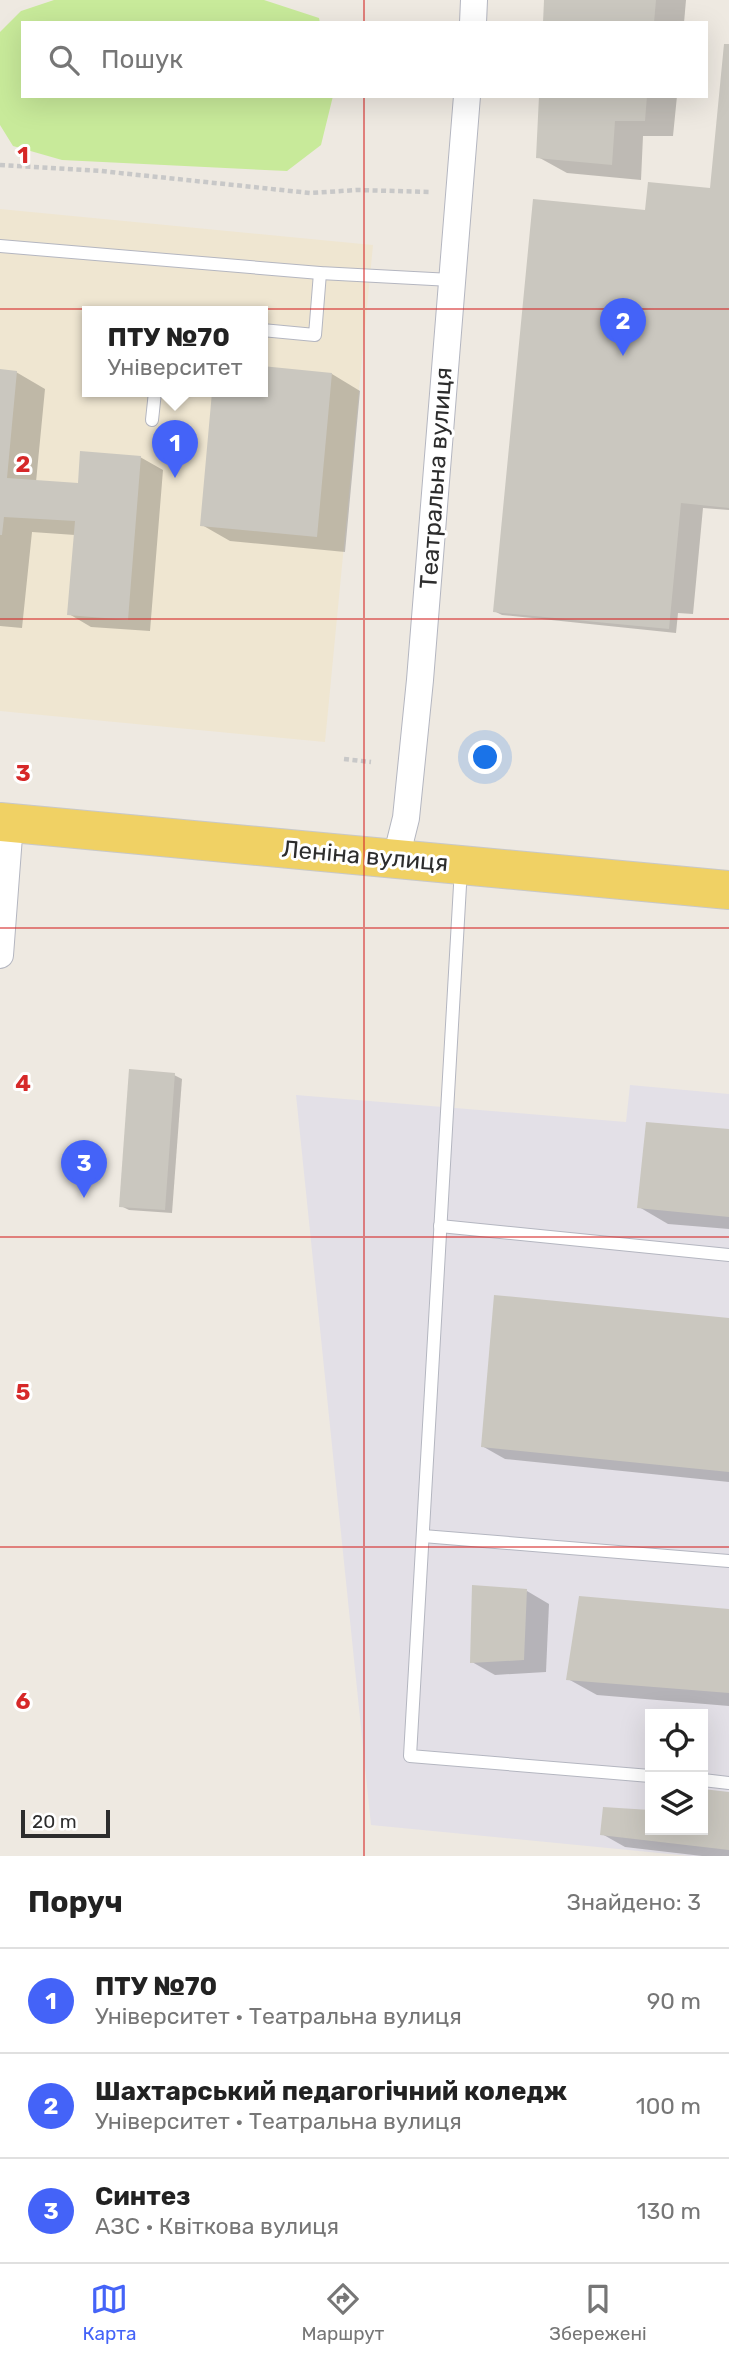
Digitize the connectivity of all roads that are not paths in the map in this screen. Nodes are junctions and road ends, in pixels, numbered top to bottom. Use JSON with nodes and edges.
{"nodes":[{"id":1,"x":474,"y":0,"type":"edge"},
{"id":2,"x":473,"y":21,"type":"edge"},
{"id":3,"x":467,"y":98,"type":"edge"},
{"id":4,"x":0,"y":246,"type":"edge"},
{"id":5,"x":320,"y":273,"type":"junction"},
{"id":6,"x":452,"y":280,"type":"junction"},
{"id":7,"x":268,"y":331,"type":"edge"},
{"id":8,"x":154,"y":397,"type":"edge"},
{"id":9,"x":152,"y":419,"type":"dead end"},
{"id":10,"x":5,"y":822,"type":"edge"},
{"id":11,"x":396,"y":859,"type":"junction"},
{"id":12,"x":461,"y":864,"type":"junction"},
{"id":13,"x":729,"y":890,"type":"edge"},
{"id":14,"x":0,"y":955,"type":"edge"},
{"id":15,"x":440,"y":1226,"type":"junction"},
{"id":16,"x":729,"y":1255,"type":"edge"},
{"id":17,"x":423,"y":1536,"type":"junction"},
{"id":18,"x":729,"y":1561,"type":"edge"},
{"id":19,"x":645,"y":1776,"type":"edge"},
{"id":20,"x":708,"y":1781,"type":"edge"},
{"id":21,"x":729,"y":1783,"type":"edge"}],
"edges":[{"from":1,"to":2,"type":"street"},
{"from":3,"to":6,"type":"street","name":"Театральна вулиця"},
{"from":4,"to":5,"type":"lane"},
{"from":5,"to":6,"type":"lane"},
{"from":5,"to":7,"type":"lane"},
{"from":6,"to":11,"type":"street","name":"Театральна вулиця"},
{"from":8,"to":9,"type":"lane"},
{"from":10,"to":11,"type":"main road","name":"Леніна вулиця"},
{"from":10,"to":14,"type":"street"},
{"from":11,"to":12,"type":"main road","name":"Леніна вулиця"},
{"from":12,"to":13,"type":"main road","name":"Леніна вулиця"},
{"from":12,"to":15,"type":"lane"},
{"from":15,"to":16,"type":"lane"},
{"from":15,"to":17,"type":"lane"},
{"from":17,"to":18,"type":"lane"},
{"from":17,"to":19,"type":"lane"},
{"from":20,"to":21,"type":"lane"}]}
